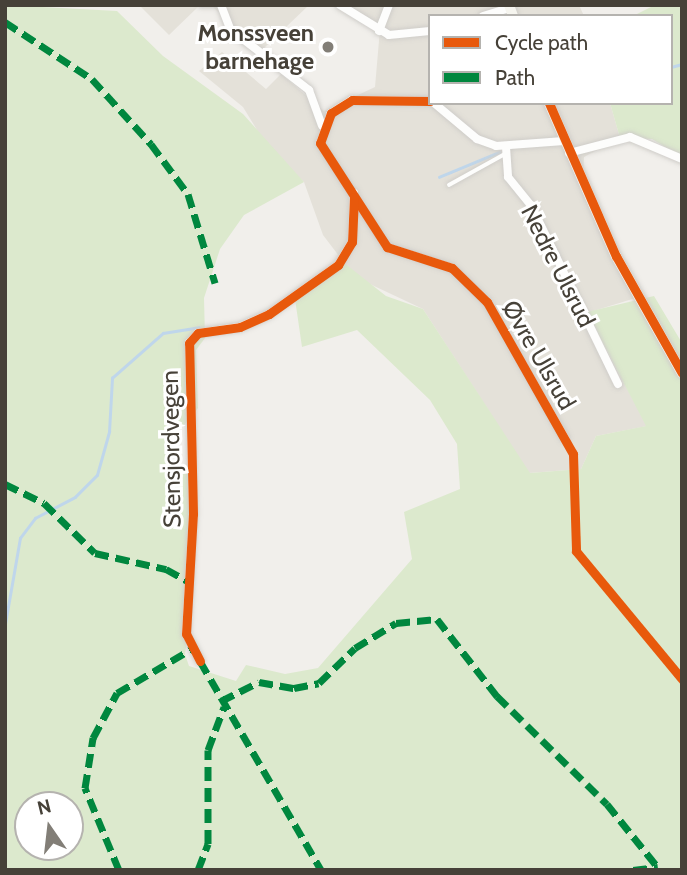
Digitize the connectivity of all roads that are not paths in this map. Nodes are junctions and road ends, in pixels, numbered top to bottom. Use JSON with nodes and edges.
{"nodes":[{"id":1,"x":200,"y":5,"type":"edge"},
{"id":2,"x":221,"y":5,"type":"edge"},
{"id":3,"x":340,"y":5,"type":"edge"},
{"id":4,"x":389,"y":5,"type":"edge"},
{"id":5,"x":511,"y":10,"type":"edge"},
{"id":6,"x":492,"y":14,"type":"edge"},
{"id":7,"x":379,"y":31,"type":"junction"},
{"id":8,"x":428,"y":31,"type":"edge"},
{"id":9,"x":428,"y":102,"type":"edge"},
{"id":10,"x":436,"y":105,"type":"edge"},
{"id":11,"x":550,"y":105,"type":"edge"},
{"id":12,"x":322,"y":126,"type":"junction"},
{"id":13,"x":564,"y":141,"type":"junction"},
{"id":14,"x":505,"y":150,"type":"junction"},
{"id":15,"x":569,"y":153,"type":"junction"},
{"id":16,"x":682,"y":159,"type":"edge"},
{"id":17,"x":449,"y":186,"type":"dead end"},
{"id":18,"x":354,"y":193,"type":"junction"},
{"id":19,"x":682,"y":373,"type":"edge"},
{"id":20,"x":618,"y":384,"type":"dead end"},
{"id":21,"x":565,"y":438,"type":"dead end"},
{"id":22,"x":200,"y":661,"type":"dead end"}],
"edges":[{"from":1,"to":2,"type":"lane"},
{"from":2,"to":12,"type":"street"},
{"from":3,"to":7,"type":"street"},
{"from":4,"to":7,"type":"street"},
{"from":5,"to":6,"type":"street"},
{"from":7,"to":8,"type":"street"},
{"from":9,"to":12,"type":"street"},
{"from":10,"to":14,"type":"street"},
{"from":11,"to":13,"type":"main road"},
{"from":12,"to":18,"type":"street"},
{"from":13,"to":14,"type":"street"},
{"from":13,"to":15,"type":"main road"},
{"from":14,"to":17,"type":"lane"},
{"from":14,"to":20,"type":"street","name":"Nedre Ulsrud"},
{"from":15,"to":16,"type":"street"},
{"from":15,"to":19,"type":"main road"},
{"from":18,"to":21,"type":"street","name":"Øvre Ulsrud"},
{"from":18,"to":22,"type":"street","name":"Stensjordvegen"}]}
